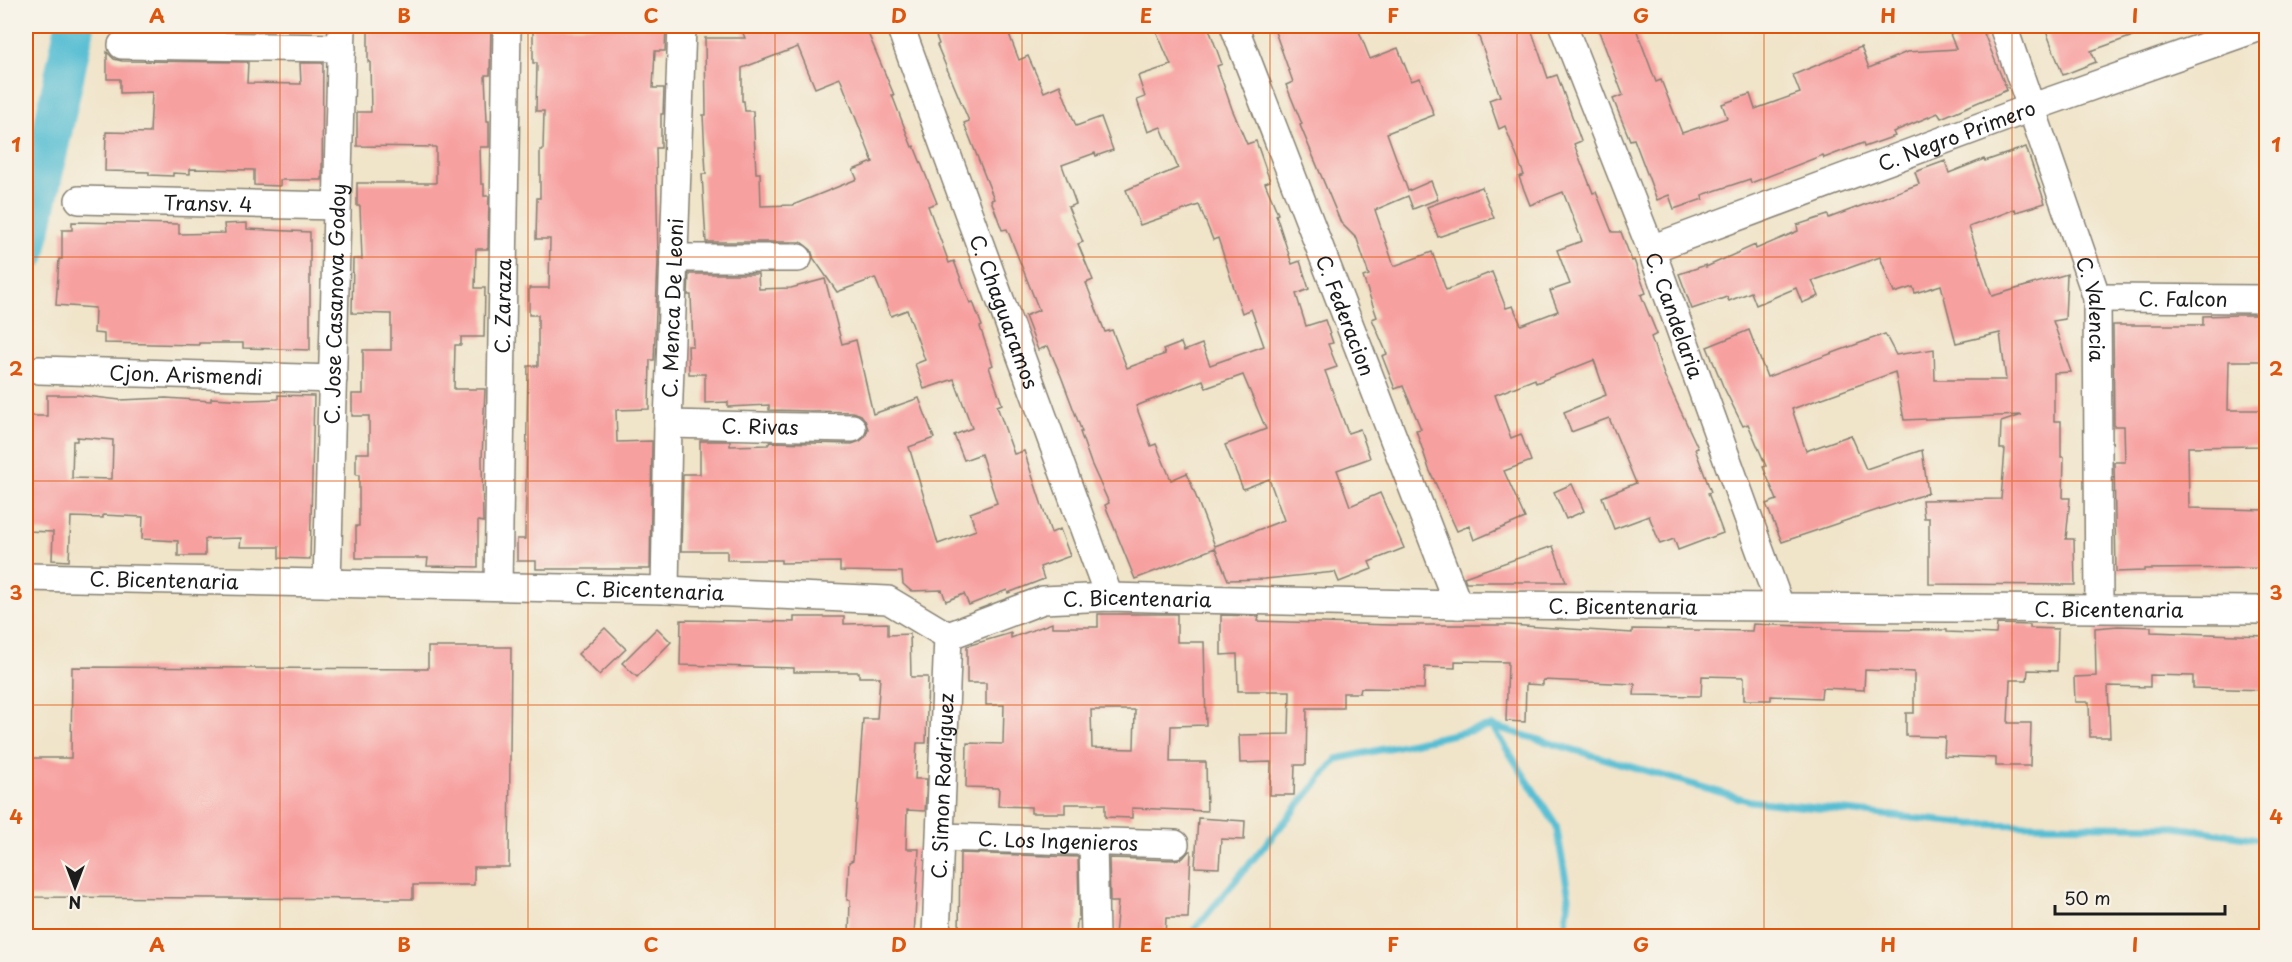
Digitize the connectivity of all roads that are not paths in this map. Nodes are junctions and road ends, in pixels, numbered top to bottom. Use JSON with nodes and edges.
{"nodes":[{"id":1,"x":507,"y":26,"type":"edge"},
{"id":2,"x":682,"y":26,"type":"edge"},
{"id":3,"x":900,"y":26,"type":"edge"},
{"id":4,"x":1234,"y":26,"type":"edge"},
{"id":5,"x":1563,"y":26,"type":"edge"},
{"id":6,"x":2003,"y":26,"type":"edge"},
{"id":7,"x":2263,"y":26,"type":"edge"},
{"id":8,"x":342,"y":37,"type":"edge"},
{"id":9,"x":122,"y":45,"type":"dead end"},
{"id":10,"x":2033,"y":107,"type":"junction"},
{"id":11,"x":79,"y":200,"type":"dead end"},
{"id":12,"x":337,"y":206,"type":"junction"},
{"id":13,"x":1651,"y":249,"type":"junction"},
{"id":14,"x":674,"y":258,"type":"junction"},
{"id":15,"x":798,"y":258,"type":"dead end"},
{"id":16,"x":2097,"y":298,"type":"junction"},
{"id":17,"x":2266,"y":299,"type":"edge"},
{"id":18,"x":39,"y":370,"type":"dead end"},
{"id":19,"x":333,"y":379,"type":"junction"},
{"id":20,"x":668,"y":424,"type":"junction"},
{"id":21,"x":852,"y":429,"type":"dead end"},
{"id":22,"x":26,"y":577,"type":"edge"},
{"id":23,"x":327,"y":583,"type":"junction"},
{"id":24,"x":498,"y":586,"type":"junction"},
{"id":25,"x":665,"y":590,"type":"junction"},
{"id":26,"x":1109,"y":597,"type":"junction"},
{"id":27,"x":1458,"y":605,"type":"junction"},
{"id":28,"x":1780,"y":606,"type":"junction"},
{"id":29,"x":2099,"y":608,"type":"junction"},
{"id":30,"x":2266,"y":610,"type":"edge"},
{"id":31,"x":948,"y":636,"type":"junction"},
{"id":32,"x":941,"y":837,"type":"junction"},
{"id":33,"x":1093,"y":843,"type":"junction"},
{"id":34,"x":1174,"y":844,"type":"dead end"},
{"id":35,"x":936,"y":936,"type":"edge"},
{"id":36,"x":1095,"y":936,"type":"edge"}],
"edges":[{"from":1,"to":24,"type":"street","name":"C. Zaraza"},
{"from":2,"to":14,"type":"street","name":"C. Menca De Leoni"},
{"from":3,"to":26,"type":"street","name":"C. Chaguaramos"},
{"from":4,"to":27,"type":"street","name":"C. Federacion"},
{"from":5,"to":13,"type":"street","name":"C. Candelaria"},
{"from":6,"to":10,"type":"street","name":"C. Valencia"},
{"from":7,"to":10,"type":"street","name":"C. Negro Primero"},
{"from":8,"to":9,"type":"street"},
{"from":8,"to":12,"type":"street","name":"C. Jose Casanova Godoy"},
{"from":10,"to":13,"type":"street","name":"C. Negro Primero"},
{"from":10,"to":16,"type":"street","name":"C. Valencia"},
{"from":11,"to":12,"type":"street","name":"Transv. 4"},
{"from":12,"to":19,"type":"street","name":"C. Jose Casanova Godoy"},
{"from":13,"to":28,"type":"street","name":"C. Candelaria"},
{"from":14,"to":15,"type":"street"},
{"from":14,"to":20,"type":"street","name":"C. Menca De Leoni"},
{"from":16,"to":17,"type":"street","name":"C. Falcon"},
{"from":16,"to":29,"type":"street","name":"C. Valencia"},
{"from":18,"to":19,"type":"street","name":"Cjon. Arismendi"},
{"from":19,"to":23,"type":"street","name":"C. Jose Casanova Godoy"},
{"from":20,"to":21,"type":"street","name":"C. Rivas"},
{"from":20,"to":25,"type":"street","name":"C. Menca De Leoni"},
{"from":22,"to":23,"type":"street","name":"C. Bicentenaria"},
{"from":23,"to":24,"type":"street","name":"C. Bicentenaria"},
{"from":24,"to":25,"type":"street","name":"C. Bicentenaria"},
{"from":25,"to":31,"type":"street","name":"C. Bicentenaria"},
{"from":26,"to":27,"type":"street","name":"C. Bicentenaria"},
{"from":26,"to":31,"type":"street","name":"C. Bicentenaria"},
{"from":27,"to":28,"type":"street","name":"C. Bicentenaria"},
{"from":28,"to":29,"type":"street","name":"C. Bicentenaria"},
{"from":29,"to":30,"type":"street","name":"C. Bicentenaria"},
{"from":31,"to":32,"type":"street","name":"C. Simon Rodriguez"},
{"from":32,"to":33,"type":"street","name":"C. Los Ingenieros"},
{"from":32,"to":35,"type":"street","name":"C. Simon Rodriguez"},
{"from":33,"to":34,"type":"street","name":"C. Los Ingenieros"},
{"from":33,"to":36,"type":"street"}]}
